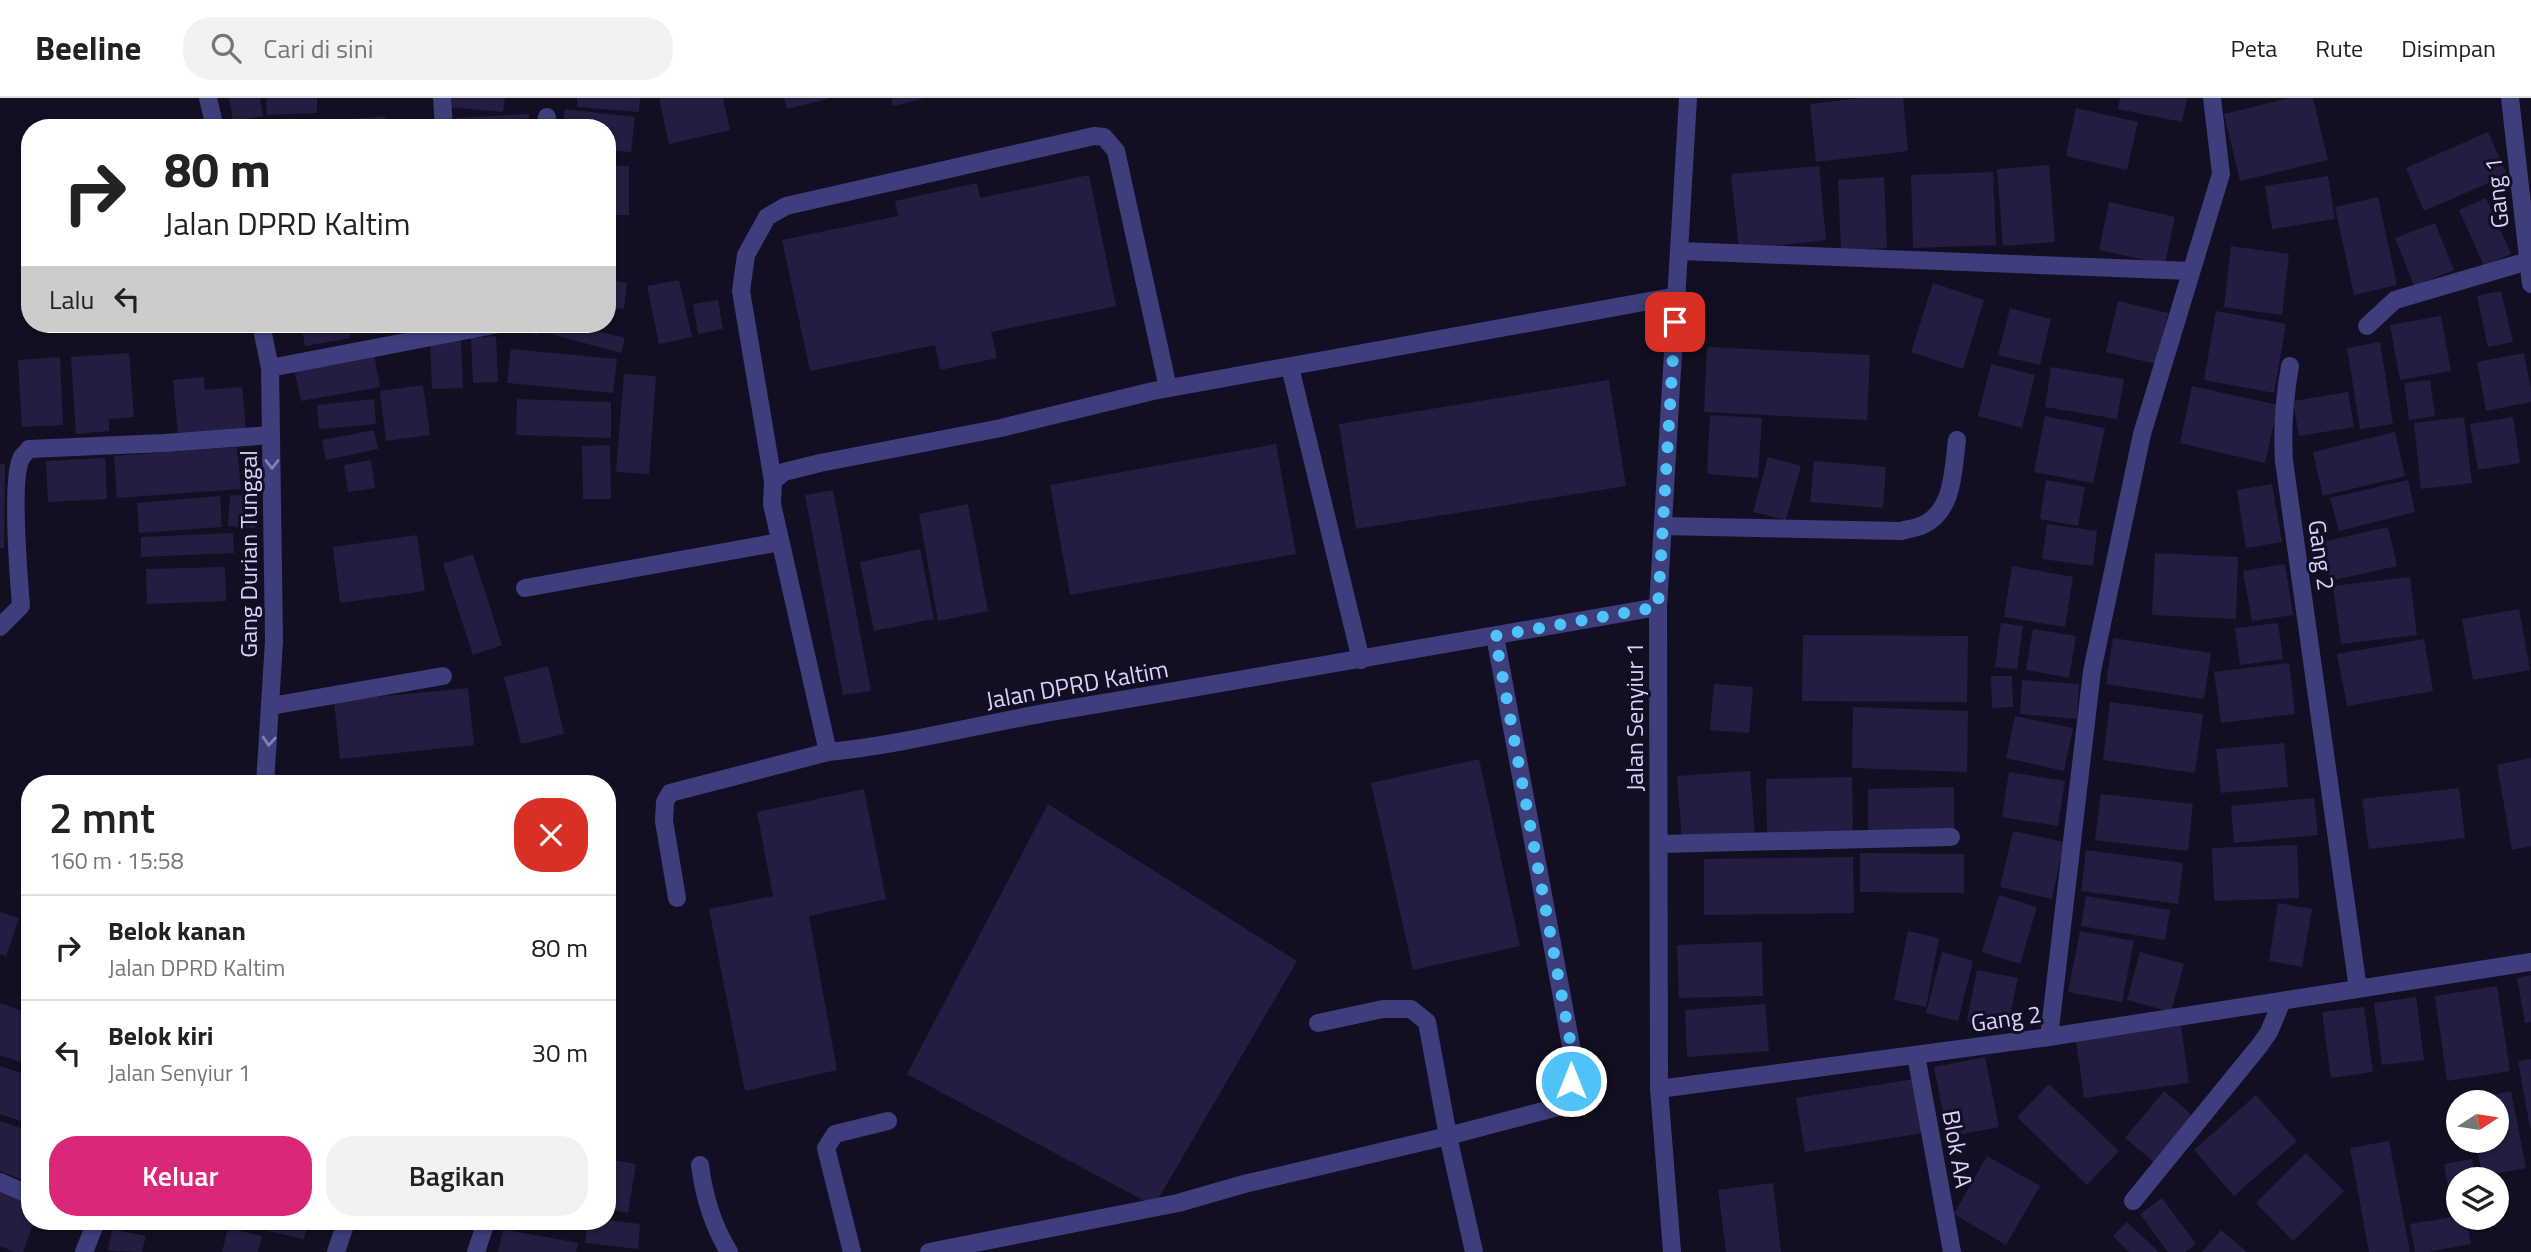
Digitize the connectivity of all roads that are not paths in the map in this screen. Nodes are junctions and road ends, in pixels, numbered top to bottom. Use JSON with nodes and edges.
{"nodes":[{"id":1,"x":208,"y":98,"type":"edge"},
{"id":2,"x":442,"y":98,"type":"edge"},
{"id":3,"x":1688,"y":98,"type":"edge"},
{"id":4,"x":2212,"y":98,"type":"edge"},
{"id":5,"x":2510,"y":98,"type":"edge"},
{"id":6,"x":213,"y":119,"type":"edge"},
{"id":7,"x":443,"y":119,"type":"edge"},
{"id":8,"x":1681,"y":251,"type":"junction"},
{"id":9,"x":2528,"y":261,"type":"junction"},
{"id":10,"x":2191,"y":271,"type":"junction"},
{"id":11,"x":2531,"y":284,"type":"edge"},
{"id":12,"x":1677,"y":296,"type":"junction"},
{"id":13,"x":2367,"y":326,"type":"dead end"},
{"id":14,"x":263,"y":333,"type":"edge"},
{"id":15,"x":453,"y":333,"type":"edge"},
{"id":16,"x":2290,"y":366,"type":"dead end"},
{"id":17,"x":1290,"y":367,"type":"junction"},
{"id":18,"x":270,"y":369,"type":"junction"},
{"id":19,"x":1168,"y":388,"type":"junction"},
{"id":20,"x":271,"y":435,"type":"junction"},
{"id":21,"x":1957,"y":440,"type":"dead end"},
{"id":22,"x":773,"y":481,"type":"junction"},
{"id":23,"x":1663,"y":526,"type":"junction"},
{"id":24,"x":780,"y":542,"type":"junction"},
{"id":25,"x":525,"y":588,"type":"dead end"},
{"id":26,"x":1658,"y":607,"type":"junction"},
{"id":27,"x":0,"y":627,"type":"edge"},
{"id":28,"x":1495,"y":636,"type":"junction"},
{"id":29,"x":1361,"y":660,"type":"junction"},
{"id":30,"x":443,"y":676,"type":"dead end"},
{"id":31,"x":271,"y":706,"type":"junction"},
{"id":32,"x":828,"y":752,"type":"junction"},
{"id":33,"x":266,"y":775,"type":"edge"},
{"id":34,"x":1951,"y":837,"type":"dead end"},
{"id":35,"x":1659,"y":844,"type":"junction"},
{"id":36,"x":677,"y":898,"type":"dead end"},
{"id":37,"x":2531,"y":962,"type":"edge"},
{"id":38,"x":2358,"y":989,"type":"junction"},
{"id":39,"x":2282,"y":1000,"type":"junction"},
{"id":40,"x":1318,"y":1023,"type":"dead end"},
{"id":41,"x":2049,"y":1037,"type":"junction"},
{"id":42,"x":1916,"y":1055,"type":"junction"},
{"id":43,"x":1659,"y":1090,"type":"junction"},
{"id":44,"x":888,"y":1121,"type":"dead end"},
{"id":45,"x":1448,"y":1136,"type":"junction"},
{"id":46,"x":700,"y":1164,"type":"dead end"},
{"id":47,"x":0,"y":1182,"type":"edge"},
{"id":48,"x":21,"y":1191,"type":"edge"},
{"id":49,"x":2133,"y":1200,"type":"dead end"},
{"id":50,"x":92,"y":1230,"type":"edge"},
{"id":51,"x":343,"y":1230,"type":"edge"},
{"id":52,"x":483,"y":1230,"type":"edge"},
{"id":53,"x":84,"y":1252,"type":"edge"},
{"id":54,"x":336,"y":1252,"type":"edge"},
{"id":55,"x":476,"y":1252,"type":"edge"},
{"id":56,"x":729,"y":1252,"type":"edge"},
{"id":57,"x":852,"y":1252,"type":"edge"},
{"id":58,"x":929,"y":1252,"type":"edge"},
{"id":59,"x":1474,"y":1252,"type":"edge"},
{"id":60,"x":1672,"y":1252,"type":"edge"},
{"id":61,"x":1952,"y":1252,"type":"edge"}],
"edges":[{"from":1,"to":6,"type":"street"},
{"from":2,"to":7,"type":"street"},
{"from":3,"to":8,"type":"street","name":"Jalan Senyiur 1"},
{"from":4,"to":10,"type":"street"},
{"from":5,"to":9,"type":"street","name":"Gang 1"},
{"from":8,"to":10,"type":"street"},
{"from":8,"to":12,"type":"street","name":"Jalan Senyiur 1"},
{"from":9,"to":11,"type":"street","name":"Gang 1"},
{"from":9,"to":13,"type":"street"},
{"from":10,"to":41,"type":"street"},
{"from":12,"to":17,"type":"street"},
{"from":12,"to":23,"type":"street","name":"Jalan Senyiur 1"},
{"from":14,"to":18,"type":"street","name":"Gang Durian Tunggal"},
{"from":15,"to":18,"type":"street"},
{"from":16,"to":38,"type":"street","name":"Gang 2"},
{"from":17,"to":19,"type":"street"},
{"from":17,"to":29,"type":"street"},
{"from":18,"to":20,"type":"street","name":"Gang Durian Tunggal"},
{"from":19,"to":22,"type":"street"},
{"from":19,"to":22,"type":"street"},
{"from":20,"to":27,"type":"street"},
{"from":20,"to":31,"type":"street","name":"Gang Durian Tunggal","one_way":true},
{"from":21,"to":23,"type":"street"},
{"from":22,"to":24,"type":"street"},
{"from":23,"to":26,"type":"street","name":"Jalan Senyiur 1"},
{"from":24,"to":25,"type":"street"},
{"from":24,"to":32,"type":"street"},
{"from":26,"to":28,"type":"street","name":"Jalan DPRD Kaltim"},
{"from":26,"to":35,"type":"street","name":"Jalan Senyiur 1"},
{"from":28,"to":29,"type":"street","name":"Jalan DPRD Kaltim"},
{"from":28,"to":45,"type":"street"},
{"from":29,"to":32,"type":"street","name":"Jalan DPRD Kaltim"},
{"from":30,"to":31,"type":"street"},
{"from":31,"to":33,"type":"street","name":"Gang Durian Tunggal","one_way":true},
{"from":32,"to":36,"type":"street","name":"Jalan DPRD Kaltim"},
{"from":34,"to":35,"type":"street"},
{"from":35,"to":43,"type":"street","name":"Jalan Senyiur 1"},
{"from":37,"to":38,"type":"street","name":"Gang 2"},
{"from":38,"to":39,"type":"street","name":"Gang 2"},
{"from":39,"to":41,"type":"street","name":"Gang 2"},
{"from":39,"to":49,"type":"street"},
{"from":40,"to":45,"type":"street"},
{"from":41,"to":42,"type":"street","name":"Gang 2"},
{"from":42,"to":43,"type":"street","name":"Gang 2"},
{"from":42,"to":61,"type":"street","name":"Blok AA"},
{"from":43,"to":60,"type":"street","name":"Jalan Senyiur 1"},
{"from":44,"to":57,"type":"street"},
{"from":45,"to":58,"type":"street"},
{"from":45,"to":59,"type":"street"},
{"from":46,"to":56,"type":"street"},
{"from":47,"to":48,"type":"street"},
{"from":50,"to":53,"type":"street"},
{"from":51,"to":54,"type":"street"},
{"from":52,"to":55,"type":"street"}]}
